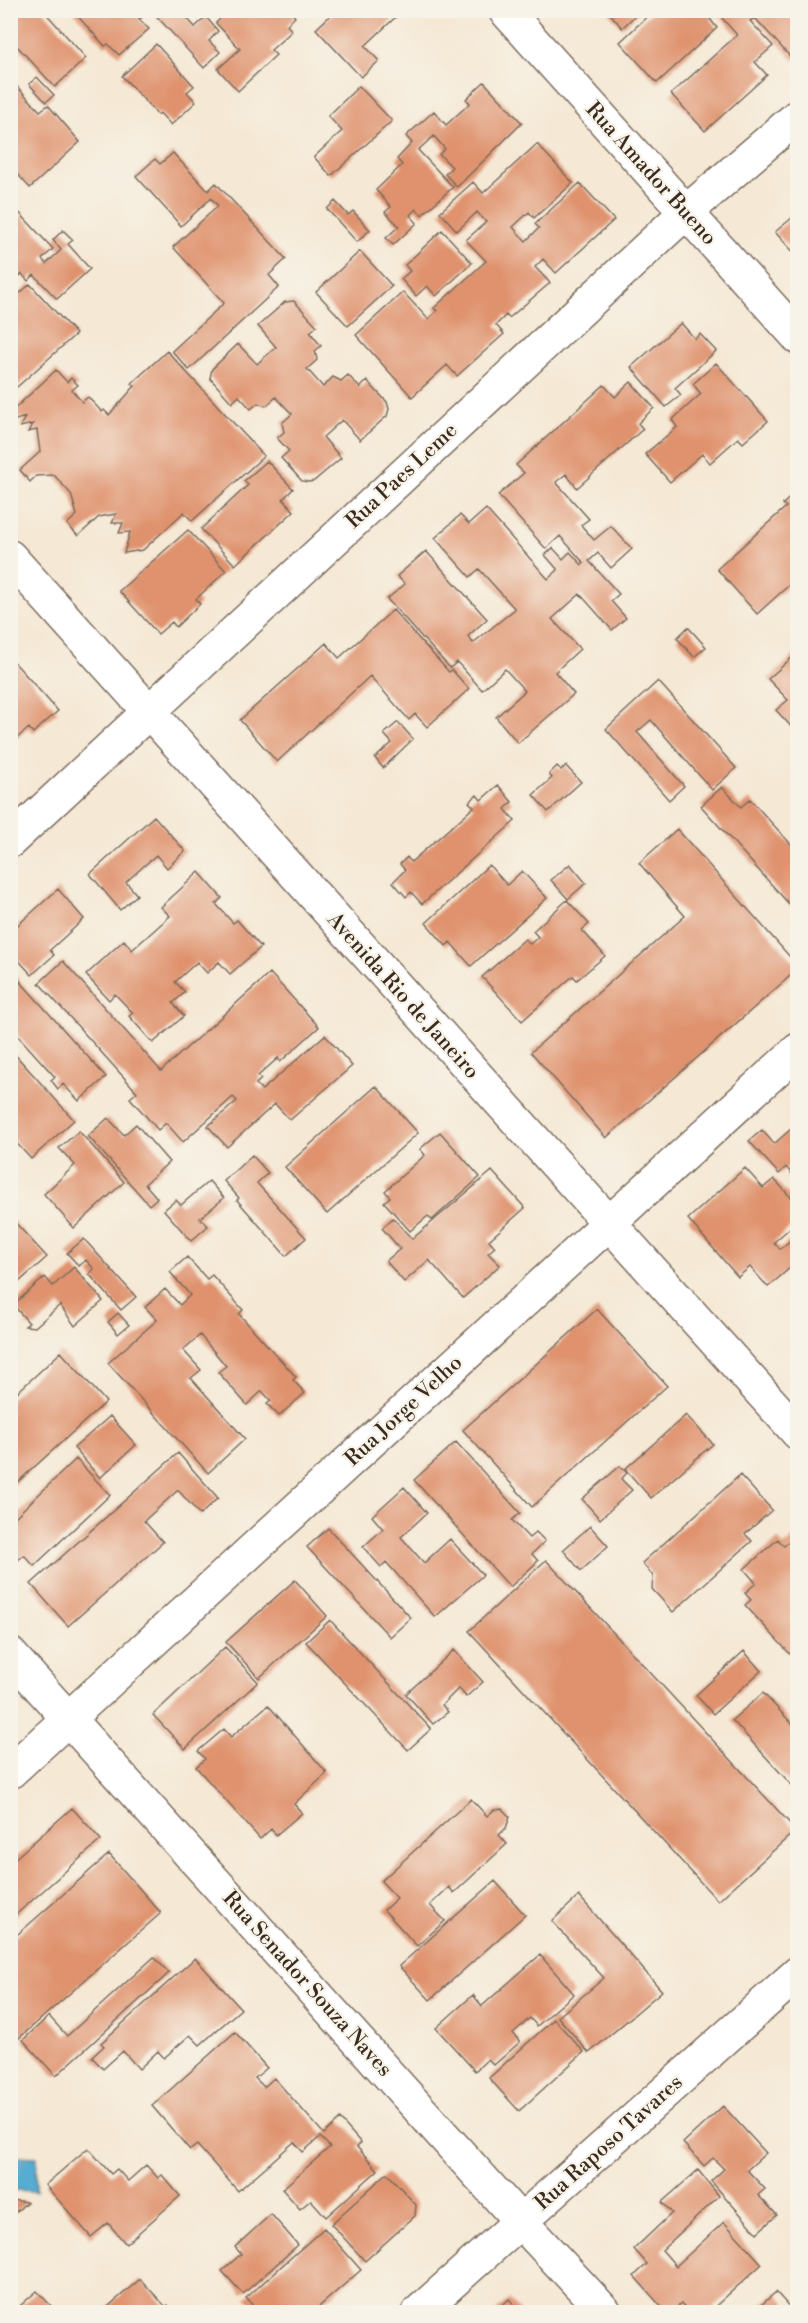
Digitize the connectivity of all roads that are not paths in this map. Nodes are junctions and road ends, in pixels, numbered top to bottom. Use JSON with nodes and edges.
{"nodes":[{"id":1,"x":505,"y":10,"type":"edge"},
{"id":2,"x":798,"y":116,"type":"edge"},
{"id":3,"x":685,"y":213,"type":"junction"},
{"id":4,"x":798,"y":338,"type":"edge"},
{"id":5,"x":10,"y":557,"type":"edge"},
{"id":6,"x":148,"y":713,"type":"junction"},
{"id":7,"x":10,"y":841,"type":"edge"},
{"id":8,"x":798,"y":1050,"type":"edge"},
{"id":9,"x":608,"y":1222,"type":"junction"},
{"id":10,"x":798,"y":1433,"type":"edge"},
{"id":11,"x":10,"y":1654,"type":"edge"},
{"id":12,"x":70,"y":1719,"type":"junction"},
{"id":13,"x":10,"y":1772,"type":"edge"},
{"id":14,"x":798,"y":1973,"type":"edge"},
{"id":15,"x":521,"y":2222,"type":"junction"},
{"id":16,"x":419,"y":2313,"type":"edge"},
{"id":17,"x":605,"y":2313,"type":"edge"}],
"edges":[{"from":1,"to":3,"type":"street","name":"Rua Amador Bueno"},
{"from":2,"to":3,"type":"street","name":"Rua Paes Leme"},
{"from":3,"to":4,"type":"street","name":"Rua Amador Bueno"},
{"from":3,"to":6,"type":"street","name":"Rua Paes Leme"},
{"from":5,"to":6,"type":"street","name":"Avenida Rio de Janeiro"},
{"from":6,"to":7,"type":"street","name":"Rua Paes Leme"},
{"from":6,"to":9,"type":"street","name":"Avenida Rio de Janeiro"},
{"from":8,"to":9,"type":"street","name":"Rua Jorge Velho"},
{"from":9,"to":10,"type":"street","name":"Avenida Rio de Janeiro"},
{"from":9,"to":12,"type":"street","name":"Rua Jorge Velho"},
{"from":11,"to":12,"type":"street","name":"Rua Senador Souza Naves"},
{"from":12,"to":13,"type":"street","name":"Rua Jorge Velho"},
{"from":12,"to":15,"type":"street","name":"Rua Senador Souza Naves"},
{"from":14,"to":15,"type":"street","name":"Rua Raposo Tavares"},
{"from":15,"to":16,"type":"street","name":"Rua Raposo Tavares"},
{"from":15,"to":17,"type":"street","name":"Rua Senador Souza Naves"}]}
